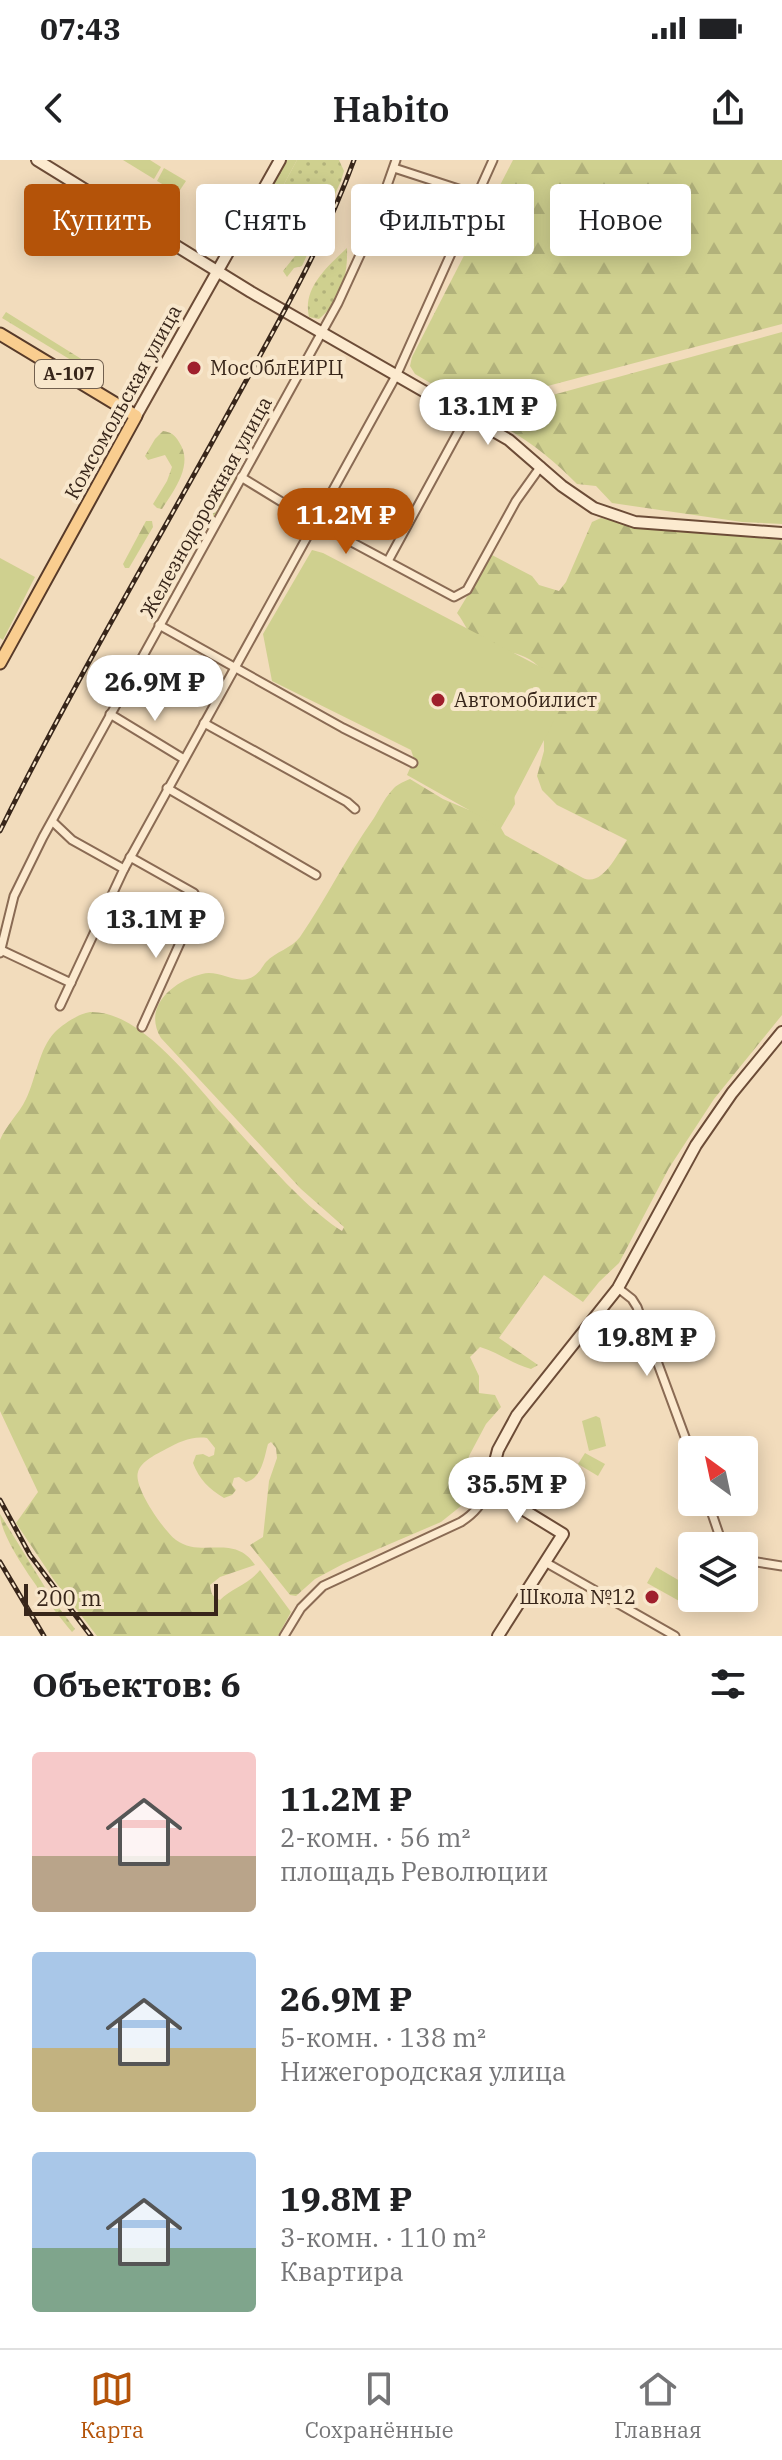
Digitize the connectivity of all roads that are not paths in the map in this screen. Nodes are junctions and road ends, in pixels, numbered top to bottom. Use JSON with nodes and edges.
{"nodes":[{"id":1,"x":37,"y":160,"type":"edge"},
{"id":2,"x":280,"y":160,"type":"edge"},
{"id":3,"x":493,"y":160,"type":"edge"},
{"id":4,"x":395,"y":164,"type":"edge"},
{"id":5,"x":448,"y":184,"type":"edge"},
{"id":6,"x":482,"y":184,"type":"edge"},
{"id":7,"x":450,"y":256,"type":"edge"},
{"id":8,"x":217,"y":271,"type":"junction"},
{"id":9,"x":321,"y":331,"type":"junction"},
{"id":10,"x":0,"y":334,"type":"edge"},
{"id":11,"x":397,"y":374,"type":"junction"},
{"id":12,"x":468,"y":414,"type":"junction"},
{"id":13,"x":136,"y":416,"type":"junction"},
{"id":14,"x":541,"y":466,"type":"junction"},
{"id":15,"x":241,"y":477,"type":"junction"},
{"id":16,"x":316,"y":523,"type":"junction"},
{"id":17,"x":782,"y":533,"type":"edge"},
{"id":18,"x":388,"y":561,"type":"junction"},
{"id":19,"x":159,"y":625,"type":"junction"},
{"id":20,"x":3,"y":649,"type":"edge"},
{"id":21,"x":0,"y":663,"type":"edge"},
{"id":22,"x":235,"y":667,"type":"junction"},
{"id":23,"x":110,"y":714,"type":"junction"},
{"id":24,"x":204,"y":723,"type":"junction"},
{"id":25,"x":184,"y":759,"type":"junction"},
{"id":26,"x":413,"y":763,"type":"dead end"},
{"id":27,"x":167,"y":788,"type":"junction"},
{"id":28,"x":355,"y":809,"type":"dead end"},
{"id":29,"x":53,"y":822,"type":"junction"},
{"id":30,"x":130,"y":857,"type":"junction"},
{"id":31,"x":124,"y":869,"type":"junction"},
{"id":32,"x":316,"y":875,"type":"dead end"},
{"id":33,"x":1,"y":951,"type":"edge"},
{"id":34,"x":71,"y":983,"type":"junction"},
{"id":35,"x":60,"y":1006,"type":"dead end"},
{"id":36,"x":142,"y":1027,"type":"dead end"},
{"id":37,"x":782,"y":1032,"type":"edge"},
{"id":38,"x":618,"y":1288,"type":"junction"},
{"id":39,"x":685,"y":1436,"type":"edge"},
{"id":40,"x":488,"y":1488,"type":"junction"},
{"id":41,"x":545,"y":1562,"type":"junction"},
{"id":42,"x":758,"y":1562,"type":"edge"},
{"id":43,"x":782,"y":1566,"type":"edge"},
{"id":44,"x":284,"y":1636,"type":"edge"},
{"id":45,"x":498,"y":1636,"type":"edge"},
{"id":46,"x":675,"y":1636,"type":"edge"}],
"edges":[{"from":1,"to":8,"type":"street"},
{"from":2,"to":8,"type":"street","name":"Комсомольская улица"},
{"from":3,"to":6,"type":"street"},
{"from":4,"to":5,"type":"street"},
{"from":4,"to":9,"type":"street","name":"Железнодорожная улица"},
{"from":7,"to":11,"type":"street"},
{"from":8,"to":9,"type":"street"},
{"from":8,"to":13,"type":"street","name":"Комсомольская улица"},
{"from":9,"to":11,"type":"street"},
{"from":9,"to":15,"type":"street","name":"Железнодорожная улица"},
{"from":10,"to":13,"type":"main road","number":"А-107"},
{"from":11,"to":12,"type":"street"},
{"from":11,"to":16,"type":"street"},
{"from":12,"to":14,"type":"street"},
{"from":12,"to":18,"type":"street"},
{"from":13,"to":20,"type":"main road","name":"Комсомольская улица"},
{"from":14,"to":17,"type":"street"},
{"from":14,"to":18,"type":"street"},
{"from":15,"to":16,"type":"street"},
{"from":15,"to":19,"type":"street","name":"Железнодорожная улица"},
{"from":16,"to":18,"type":"street"},
{"from":16,"to":22,"type":"street"},
{"from":19,"to":22,"type":"street"},
{"from":19,"to":23,"type":"street","name":"Железнодорожная улица"},
{"from":20,"to":21,"type":"main road","name":"Комсомольская улица"},
{"from":22,"to":24,"type":"street"},
{"from":22,"to":26,"type":"street"},
{"from":23,"to":25,"type":"street"},
{"from":23,"to":29,"type":"street","name":"Железнодорожная улица"},
{"from":24,"to":25,"type":"street"},
{"from":24,"to":28,"type":"street"},
{"from":25,"to":27,"type":"street"},
{"from":27,"to":30,"type":"street"},
{"from":27,"to":32,"type":"street"},
{"from":29,"to":31,"type":"street"},
{"from":29,"to":33,"type":"street","name":"Железнодорожная улица"},
{"from":30,"to":31,"type":"street"},
{"from":30,"to":36,"type":"street"},
{"from":31,"to":34,"type":"street"},
{"from":33,"to":34,"type":"street"},
{"from":34,"to":35,"type":"street"},
{"from":37,"to":38,"type":"street"},
{"from":38,"to":39,"type":"street"},
{"from":38,"to":40,"type":"street"},
{"from":40,"to":41,"type":"street"},
{"from":40,"to":44,"type":"street"},
{"from":41,"to":45,"type":"street"},
{"from":41,"to":46,"type":"street"},
{"from":42,"to":43,"type":"street"}]}
